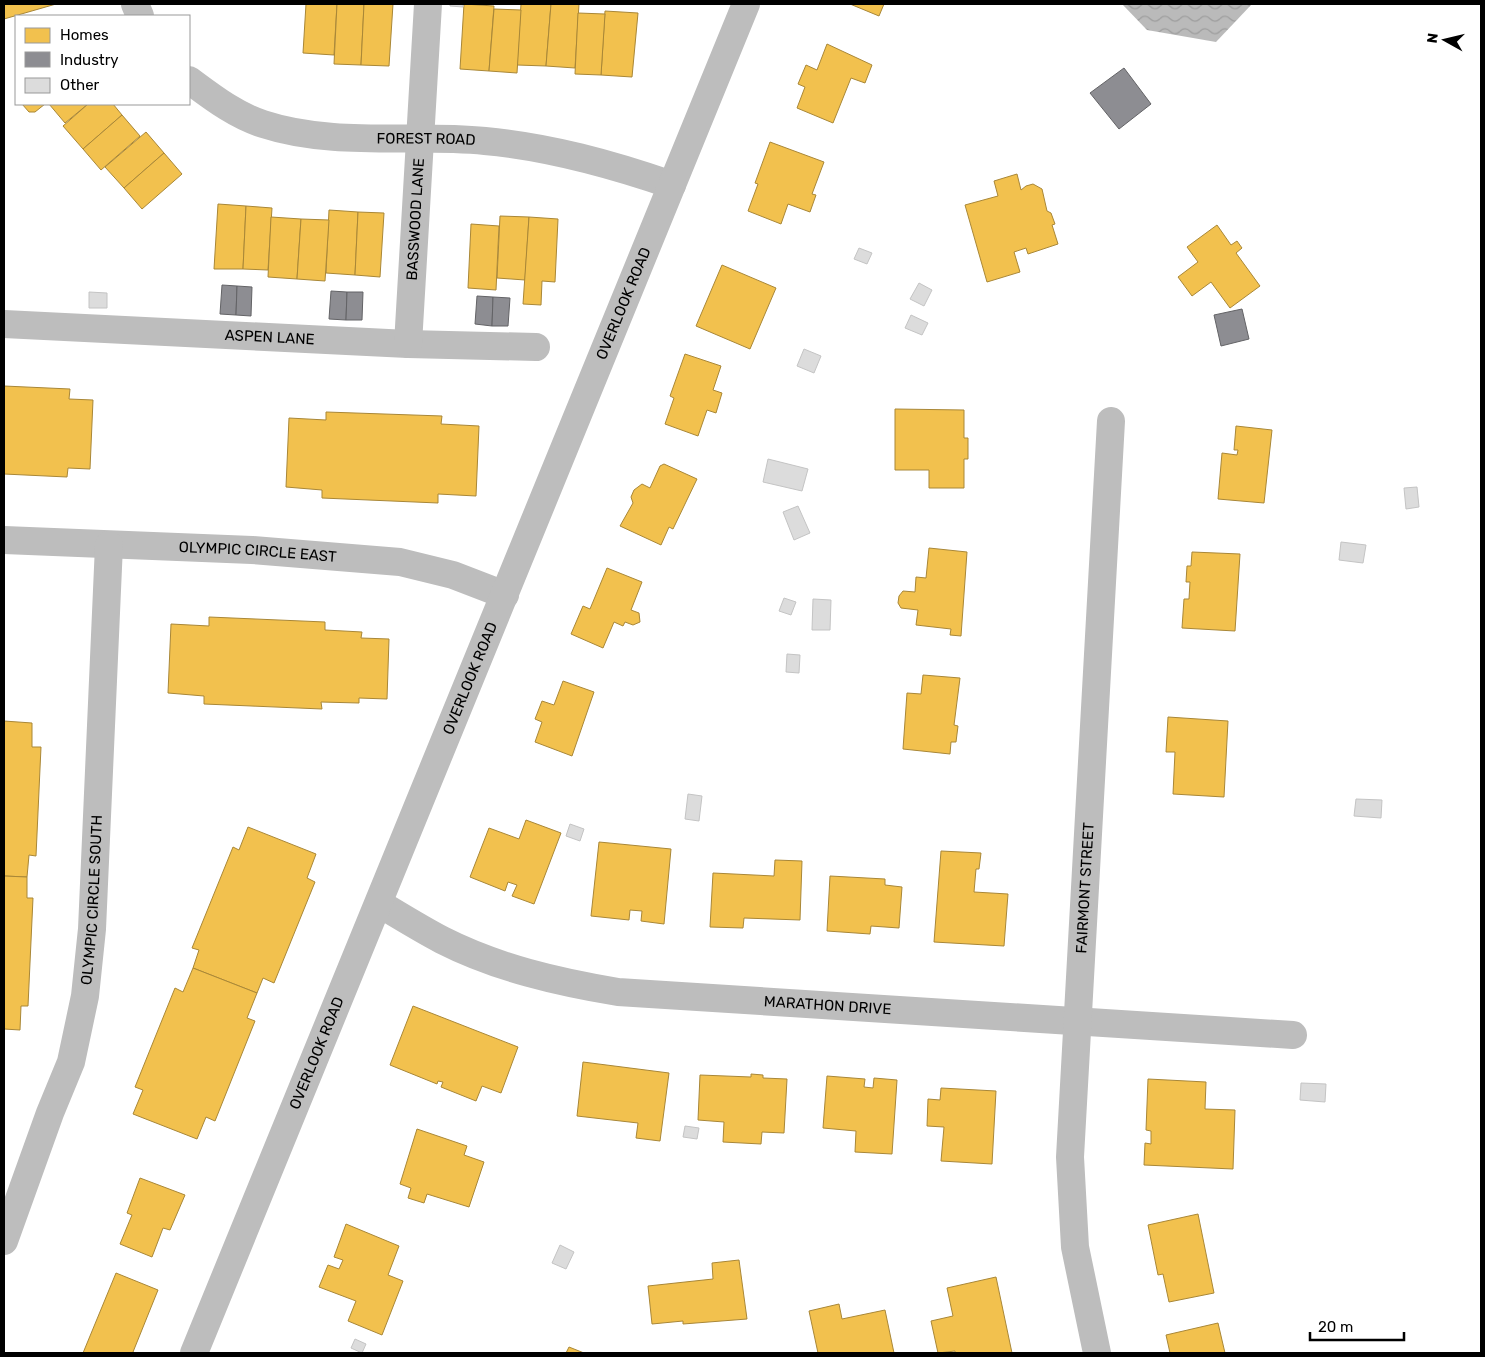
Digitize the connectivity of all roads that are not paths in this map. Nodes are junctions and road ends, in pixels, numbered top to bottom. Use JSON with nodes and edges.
{"nodes":[{"id":1,"x":428,"y":4,"type":"edge"},
{"id":2,"x":746,"y":4,"type":"edge"},
{"id":3,"x":190,"y":81,"type":"edge"},
{"id":4,"x":421,"y":138,"type":"junction"},
{"id":5,"x":672,"y":185,"type":"junction"},
{"id":6,"x":4,"y":324,"type":"edge"},
{"id":7,"x":408,"y":344,"type":"junction"},
{"id":8,"x":536,"y":347,"type":"dead end"},
{"id":9,"x":1110,"y":421,"type":"dead end"},
{"id":10,"x":4,"y":540,"type":"edge"},
{"id":11,"x":109,"y":545,"type":"junction"},
{"id":12,"x":505,"y":595,"type":"junction"},
{"id":13,"x":380,"y":904,"type":"junction"},
{"id":14,"x":1077,"y":1022,"type":"junction"},
{"id":15,"x":1293,"y":1035,"type":"dead end"},
{"id":16,"x":4,"y":1241,"type":"edge"},
{"id":17,"x":194,"y":1353,"type":"edge"},
{"id":18,"x":1096,"y":1353,"type":"edge"}],
"edges":[{"from":1,"to":4,"type":"street","name":"BASSWOOD LANE"},
{"from":2,"to":5,"type":"street","name":"OVERLOOK ROAD"},
{"from":3,"to":4,"type":"street","name":"FOREST ROAD"},
{"from":4,"to":5,"type":"street","name":"FOREST ROAD"},
{"from":4,"to":7,"type":"street","name":"BASSWOOD LANE"},
{"from":5,"to":12,"type":"street","name":"OVERLOOK ROAD"},
{"from":6,"to":7,"type":"street","name":"ASPEN LANE"},
{"from":7,"to":8,"type":"street","name":"ASPEN LANE"},
{"from":9,"to":14,"type":"street","name":"FAIRMONT STREET"},
{"from":10,"to":11,"type":"street","name":"OLYMPIC CIRCLE EAST"},
{"from":11,"to":12,"type":"street","name":"OLYMPIC CIRCLE EAST"},
{"from":11,"to":16,"type":"street","name":"OLYMPIC CIRCLE SOUTH"},
{"from":12,"to":13,"type":"street","name":"OVERLOOK ROAD"},
{"from":13,"to":14,"type":"street","name":"MARATHON DRIVE"},
{"from":13,"to":17,"type":"street","name":"OVERLOOK ROAD"},
{"from":14,"to":15,"type":"street","name":"MARATHON DRIVE"},
{"from":14,"to":18,"type":"street","name":"FAIRMONT STREET"}]}
